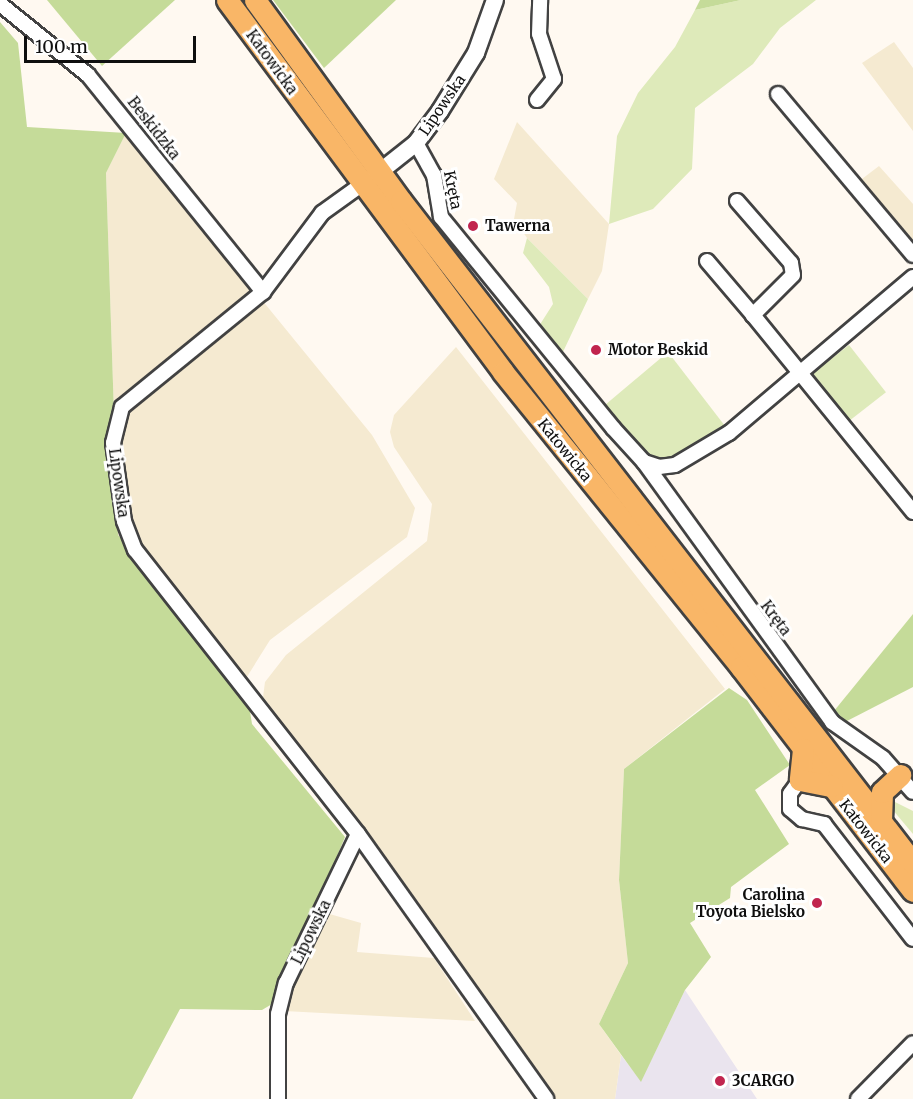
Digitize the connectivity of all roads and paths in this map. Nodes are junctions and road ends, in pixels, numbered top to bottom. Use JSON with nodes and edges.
{"nodes":[{"id":1,"x":227,"y":0,"type":"edge"},
{"id":2,"x":255,"y":0,"type":"edge"},
{"id":3,"x":495,"y":0,"type":"edge"},
{"id":4,"x":540,"y":0,"type":"edge"},
{"id":5,"x":0,"y":4,"type":"edge"},
{"id":6,"x":778,"y":94,"type":"dead end"},
{"id":7,"x":537,"y":100,"type":"dead end"},
{"id":8,"x":416,"y":143,"type":"junction"},
{"id":9,"x":380,"y":172,"type":"junction"},
{"id":10,"x":361,"y":185,"type":"junction"},
{"id":11,"x":737,"y":201,"type":"dead end"},
{"id":12,"x":913,"y":255,"type":"edge"},
{"id":13,"x":707,"y":261,"type":"dead end"},
{"id":14,"x":913,"y":278,"type":"edge"},
{"id":15,"x":263,"y":292,"type":"junction"},
{"id":16,"x":753,"y":315,"type":"junction"},
{"id":17,"x":804,"y":372,"type":"junction"},
{"id":18,"x":644,"y":462,"type":"junction"},
{"id":19,"x":913,"y":512,"type":"edge"},
{"id":20,"x":803,"y":749,"type":"junction"},
{"id":21,"x":900,"y":775,"type":"junction"},
{"id":22,"x":800,"y":780,"type":"junction"},
{"id":23,"x":831,"y":786,"type":"junction"},
{"id":24,"x":913,"y":792,"type":"edge"},
{"id":25,"x":880,"y":821,"type":"junction"},
{"id":26,"x":358,"y":834,"type":"junction"},
{"id":27,"x":913,"y":863,"type":"edge"},
{"id":28,"x":913,"y":891,"type":"edge"},
{"id":29,"x":913,"y":939,"type":"edge"},
{"id":30,"x":913,"y":1043,"type":"edge"},
{"id":31,"x":278,"y":1099,"type":"edge"},
{"id":32,"x":546,"y":1099,"type":"edge"},
{"id":33,"x":858,"y":1099,"type":"edge"}],
"edges":[{"from":1,"to":10,"type":"main road","name":"Katowicka"},
{"from":2,"to":9,"type":"main road","name":"Katowicka"},
{"from":3,"to":8,"type":"street","name":"Lipowska"},
{"from":4,"to":7,"type":"street"},
{"from":5,"to":15,"type":"street","name":"Beskidzka"},
{"from":6,"to":12,"type":"street"},
{"from":8,"to":9,"type":"street","name":"Lipowska"},
{"from":8,"to":18,"type":"street","name":"Kręta"},
{"from":9,"to":10,"type":"street","name":"Lipowska"},
{"from":9,"to":25,"type":"main road","name":"Katowicka"},
{"from":10,"to":15,"type":"street","name":"Lipowska"},
{"from":10,"to":20,"type":"main road","name":"Katowicka"},
{"from":11,"to":16,"type":"street"},
{"from":13,"to":16,"type":"street"},
{"from":14,"to":17,"type":"street"},
{"from":15,"to":26,"type":"street","name":"Lipowska"},
{"from":16,"to":17,"type":"street"},
{"from":17,"to":18,"type":"street"},
{"from":17,"to":19,"type":"street"},
{"from":18,"to":21,"type":"street","name":"Kręta"},
{"from":20,"to":22,"type":"main road"},
{"from":20,"to":23,"type":"main road","name":"Katowicka"},
{"from":21,"to":24,"type":"street","name":"Kręta"},
{"from":21,"to":25,"type":"main road"},
{"from":22,"to":23,"type":"main road"},
{"from":22,"to":29,"type":"street"},
{"from":23,"to":28,"type":"main road","name":"Katowicka"},
{"from":25,"to":27,"type":"main road","name":"Katowicka"},
{"from":26,"to":31,"type":"street","name":"Lipowska"},
{"from":26,"to":32,"type":"street"},
{"from":30,"to":33,"type":"street"}]}
